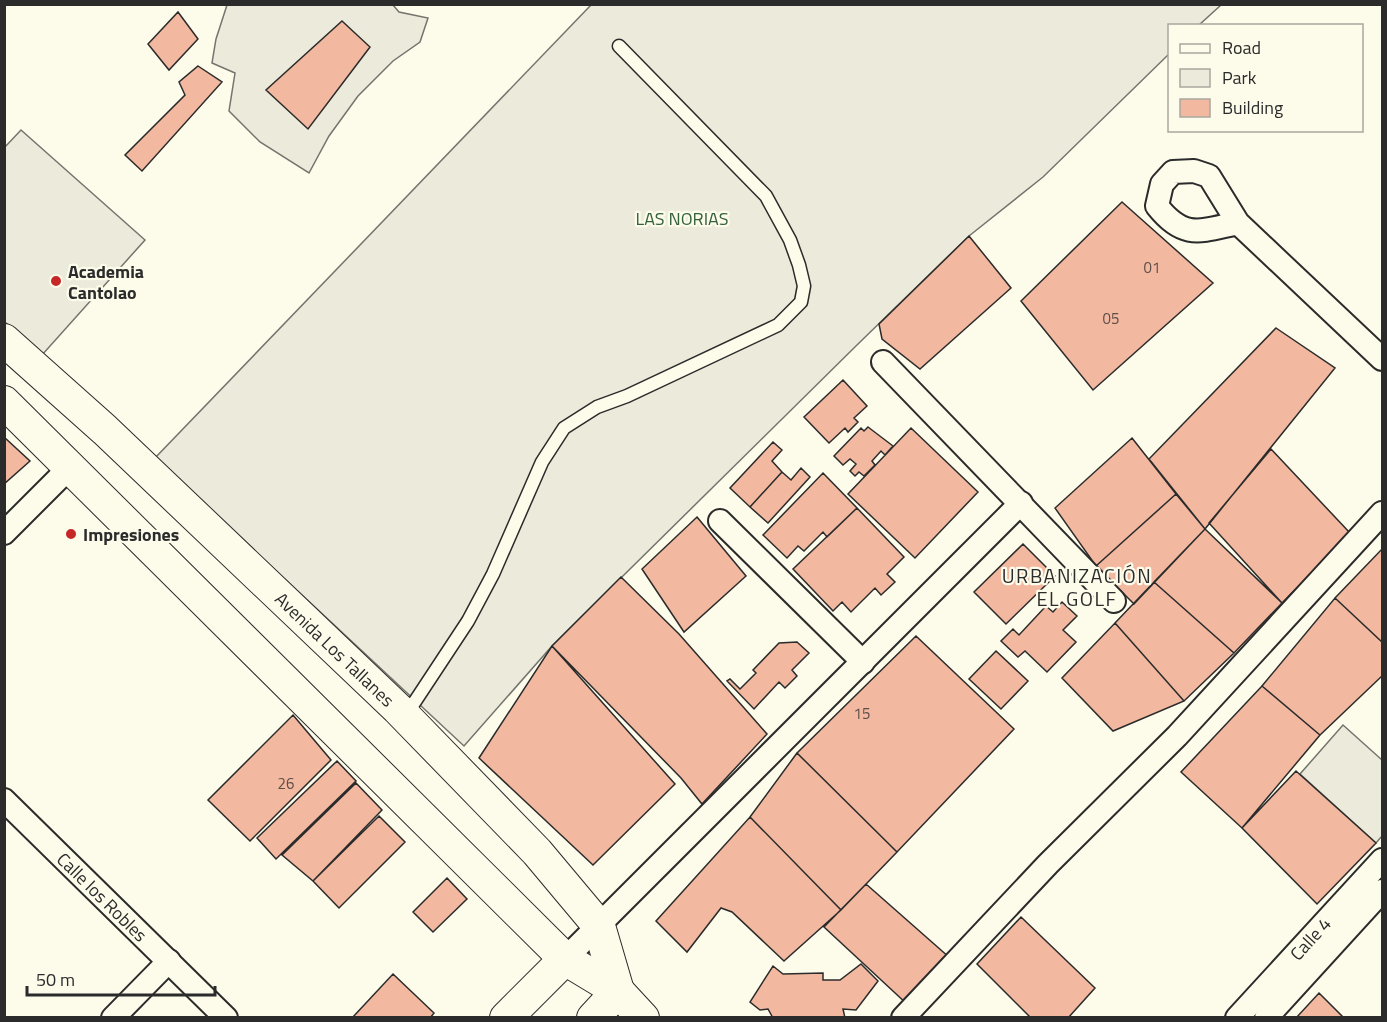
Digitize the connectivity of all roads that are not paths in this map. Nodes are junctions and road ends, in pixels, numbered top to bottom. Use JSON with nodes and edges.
{"nodes":[{"id":1,"x":619,"y":46,"type":"dead end"},
{"id":2,"x":1238,"y":223,"type":"dead end"},
{"id":3,"x":4,"y":340,"type":"edge"},
{"id":4,"x":1383,"y":359,"type":"edge"},
{"id":5,"x":883,"y":362,"type":"dead end"},
{"id":6,"x":4,"y":402,"type":"edge"},
{"id":7,"x":71,"y":466,"type":"junction"},
{"id":8,"x":1021,"y":503,"type":"junction"},
{"id":9,"x":1383,"y":513,"type":"edge"},
{"id":10,"x":720,"y":521,"type":"dead end"},
{"id":11,"x":4,"y":533,"type":"edge"},
{"id":12,"x":1114,"y":601,"type":"dead end"},
{"id":13,"x":863,"y":663,"type":"junction"},
{"id":14,"x":404,"y":716,"type":"junction"},
{"id":15,"x":4,"y":800,"type":"edge"},
{"id":16,"x":1383,"y":860,"type":"edge"},
{"id":17,"x":1383,"y":891,"type":"edge"},
{"id":18,"x":599,"y":926,"type":"junction"},
{"id":19,"x":565,"y":959,"type":"junction"},
{"id":20,"x":169,"y":961,"type":"junction"},
{"id":21,"x":618,"y":991,"type":"junction"},
{"id":22,"x":113,"y":1017,"type":"edge"},
{"id":23,"x":226,"y":1017,"type":"edge"},
{"id":24,"x":506,"y":1017,"type":"edge"},
{"id":25,"x":593,"y":1017,"type":"edge"},
{"id":26,"x":643,"y":1017,"type":"edge"},
{"id":27,"x":903,"y":1017,"type":"edge"},
{"id":28,"x":1237,"y":1017,"type":"edge"},
{"id":29,"x":1266,"y":1017,"type":"edge"}],
"edges":[{"from":1,"to":14,"type":"lane"},
{"from":2,"to":4,"type":"street"},
{"from":3,"to":14,"type":"main road","name":"Avenida Los Tallanes"},
{"from":5,"to":8,"type":"street"},
{"from":6,"to":7,"type":"main road","name":"Avenida Los Tallanes"},
{"from":7,"to":11,"type":"street"},
{"from":7,"to":19,"type":"main road","name":"Avenida Los Tallanes"},
{"from":8,"to":12,"type":"street"},
{"from":8,"to":13,"type":"street"},
{"from":9,"to":27,"type":"street"},
{"from":10,"to":13,"type":"street"},
{"from":13,"to":18,"type":"street"},
{"from":14,"to":18,"type":"main road","name":"Avenida Los Tallanes"},
{"from":15,"to":20,"type":"street","name":"Calle los Robles"},
{"from":16,"to":28,"type":"street","name":"Calle 4"},
{"from":17,"to":29,"type":"street","name":"Calle 4"},
{"from":18,"to":19,"type":"street"},
{"from":18,"to":21,"type":"main road","name":"Avenida Los Tallanes"},
{"from":19,"to":21,"type":"main road","name":"Avenida Los Tallanes"},
{"from":19,"to":24,"type":"main road"},
{"from":20,"to":22,"type":"street"},
{"from":20,"to":23,"type":"street","name":"Calle los Robles"},
{"from":21,"to":25,"type":"main road"},
{"from":21,"to":26,"type":"main road","name":"Avenida Los Tallanes"}]}
